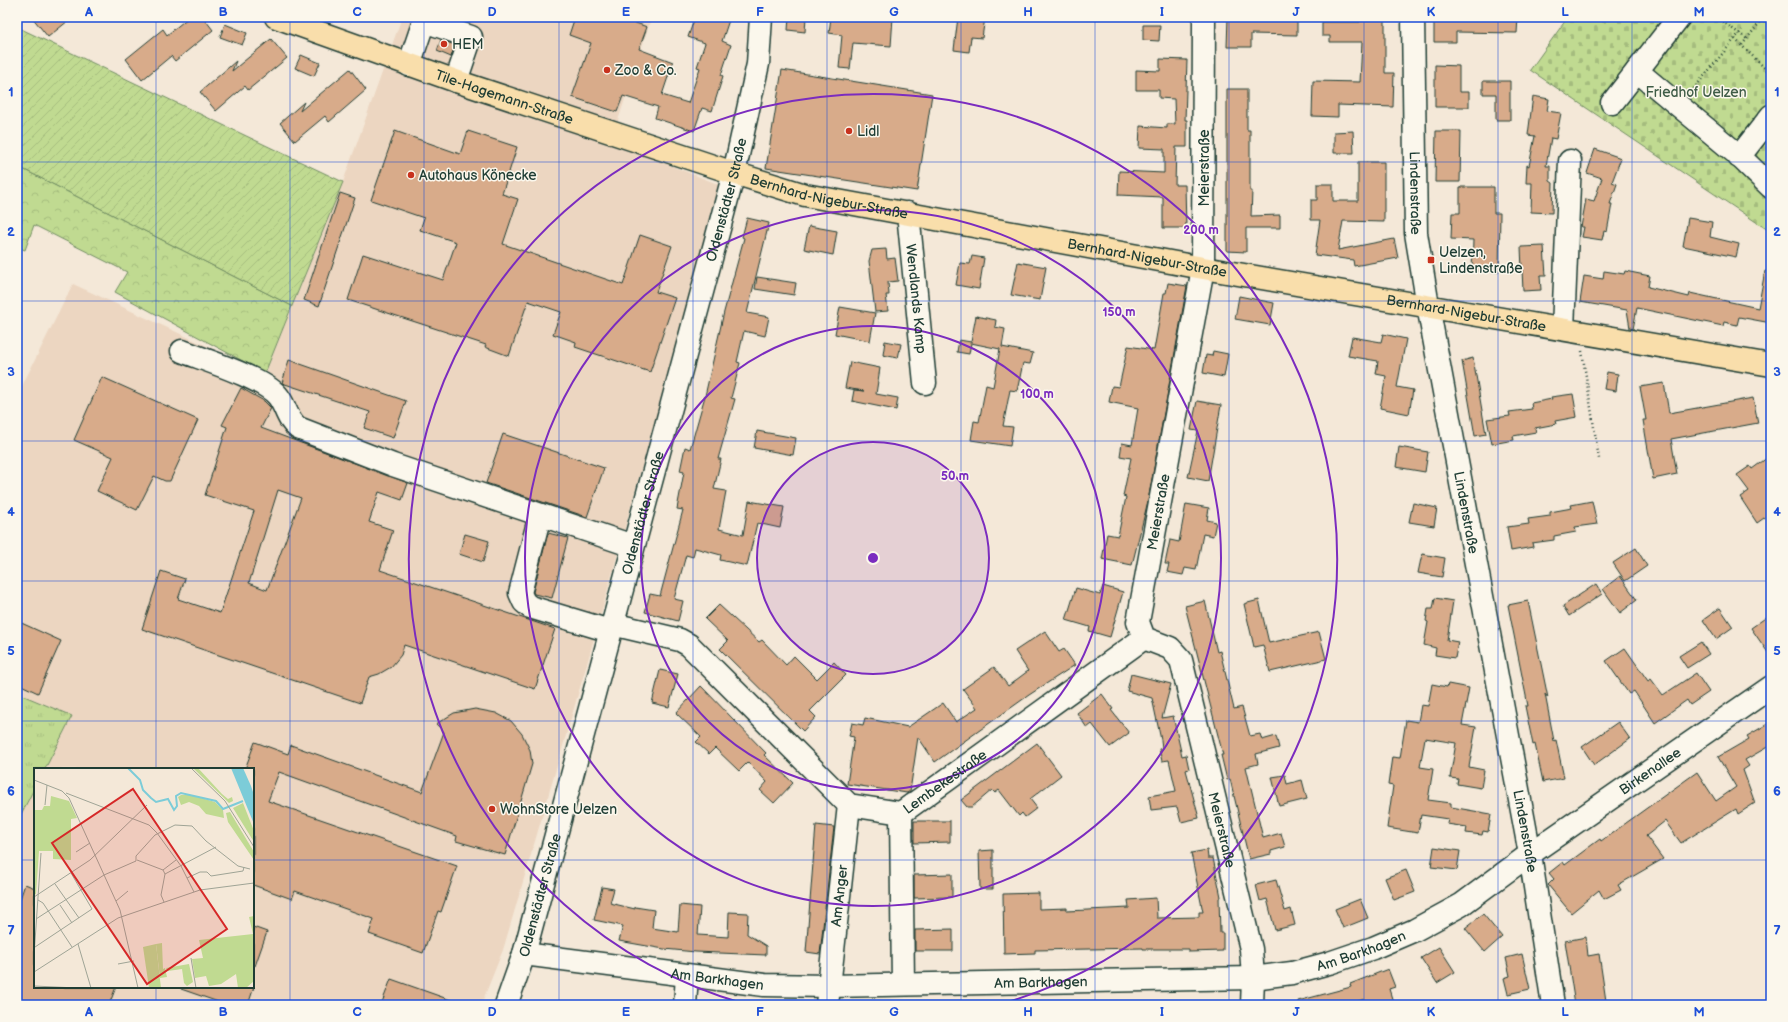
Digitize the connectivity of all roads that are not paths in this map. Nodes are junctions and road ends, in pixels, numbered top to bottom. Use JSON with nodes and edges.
{"nodes":[{"id":1,"x":276,"y":17,"type":"edge"},
{"id":2,"x":761,"y":17,"type":"edge"},
{"id":3,"x":1204,"y":17,"type":"edge"},
{"id":4,"x":1413,"y":17,"type":"edge"},
{"id":5,"x":1679,"y":17,"type":"edge"},
{"id":6,"x":409,"y":65,"type":"junction"},
{"id":7,"x":1637,"y":71,"type":"junction"},
{"id":8,"x":456,"y":81,"type":"junction"},
{"id":9,"x":1612,"y":103,"type":"dead end"},
{"id":10,"x":1771,"y":116,"type":"edge"},
{"id":11,"x":1739,"y":157,"type":"junction"},
{"id":12,"x":1570,"y":161,"type":"dead end"},
{"id":13,"x":734,"y":173,"type":"junction"},
{"id":14,"x":1771,"y":187,"type":"edge"},
{"id":15,"x":908,"y":213,"type":"junction"},
{"id":16,"x":1203,"y":268,"type":"junction"},
{"id":17,"x":1428,"y":306,"type":"junction"},
{"id":18,"x":1571,"y":331,"type":"junction"},
{"id":19,"x":182,"y":351,"type":"dead end"},
{"id":20,"x":1771,"y":365,"type":"edge"},
{"id":21,"x":925,"y":384,"type":"dead end"},
{"id":22,"x":540,"y":515,"type":"junction"},
{"id":23,"x":633,"y":546,"type":"junction"},
{"id":24,"x":611,"y":628,"type":"junction"},
{"id":25,"x":1144,"y":638,"type":"junction"},
{"id":26,"x":1771,"y":687,"type":"edge"},
{"id":27,"x":849,"y":805,"type":"junction"},
{"id":28,"x":901,"y":813,"type":"junction"},
{"id":29,"x":1530,"y":854,"type":"junction"},
{"id":30,"x":524,"y":954,"type":"junction"},
{"id":31,"x":687,"y":976,"type":"junction"},
{"id":32,"x":1254,"y":978,"type":"junction"},
{"id":33,"x":903,"y":984,"type":"junction"},
{"id":34,"x":828,"y":995,"type":"edge"},
{"id":35,"x":506,"y":1005,"type":"edge"},
{"id":36,"x":685,"y":1005,"type":"edge"},
{"id":37,"x":1252,"y":1005,"type":"edge"},
{"id":38,"x":1553,"y":1005,"type":"edge"}],
"edges":[{"from":1,"to":6,"type":"main road","name":"Tile-Hagemann-Straße"},
{"from":2,"to":13,"type":"street","name":"Oldenstädter Straße"},
{"from":3,"to":16,"type":"street","name":"Meierstraße"},
{"from":4,"to":17,"type":"street","name":"Lindenstraße"},
{"from":5,"to":7,"type":"street"},
{"from":6,"to":8,"type":"main road","name":"Tile-Hagemann-Straße"},
{"from":6,"to":8,"type":"street"},
{"from":7,"to":9,"type":"street"},
{"from":7,"to":11,"type":"street"},
{"from":8,"to":13,"type":"main road","name":"Tile-Hagemann-Straße"},
{"from":10,"to":11,"type":"street"},
{"from":11,"to":14,"type":"street"},
{"from":12,"to":18,"type":"street","name":"Bernhard-Nigebur-Straße"},
{"from":13,"to":15,"type":"main road","name":"Bernhard-Nigebur-Straße"},
{"from":13,"to":23,"type":"street","name":"Oldenstädter Straße"},
{"from":15,"to":16,"type":"main road","name":"Bernhard-Nigebur-Straße"},
{"from":15,"to":21,"type":"street","name":"Wendlands Kamp"},
{"from":16,"to":17,"type":"main road","name":"Bernhard-Nigebur-Straße"},
{"from":16,"to":25,"type":"street","name":"Meierstraße"},
{"from":17,"to":18,"type":"main road","name":"Bernhard-Nigebur-Straße"},
{"from":17,"to":29,"type":"street","name":"Lindenstraße"},
{"from":18,"to":20,"type":"main road","name":"Bernhard-Nigebur-Straße"},
{"from":19,"to":22,"type":"street"},
{"from":22,"to":23,"type":"street"},
{"from":22,"to":24,"type":"street"},
{"from":23,"to":24,"type":"street","name":"Oldenstädter Straße"},
{"from":24,"to":27,"type":"street"},
{"from":24,"to":30,"type":"street","name":"Oldenstädter Straße"},
{"from":25,"to":28,"type":"street","name":"Lembekestraße"},
{"from":25,"to":32,"type":"street","name":"Meierstraße"},
{"from":26,"to":29,"type":"street","name":"Birkenallee"},
{"from":27,"to":28,"type":"street","name":"Lembekestraße"},
{"from":27,"to":34,"type":"street","name":"Am Anger"},
{"from":28,"to":33,"type":"street"},
{"from":29,"to":32,"type":"street","name":"Am Barkhagen"},
{"from":29,"to":38,"type":"street","name":"Lindenstraße"},
{"from":30,"to":31,"type":"street","name":"Am Barkhagen"},
{"from":30,"to":35,"type":"street","name":"Oldenstädter Straße"},
{"from":31,"to":34,"type":"street","name":"Am Barkhagen"},
{"from":31,"to":36,"type":"street"},
{"from":32,"to":33,"type":"street","name":"Am Barkhagen"},
{"from":32,"to":37,"type":"street","name":"Meierstraße"},
{"from":33,"to":34,"type":"street","name":"Am Barkhagen"}]}
